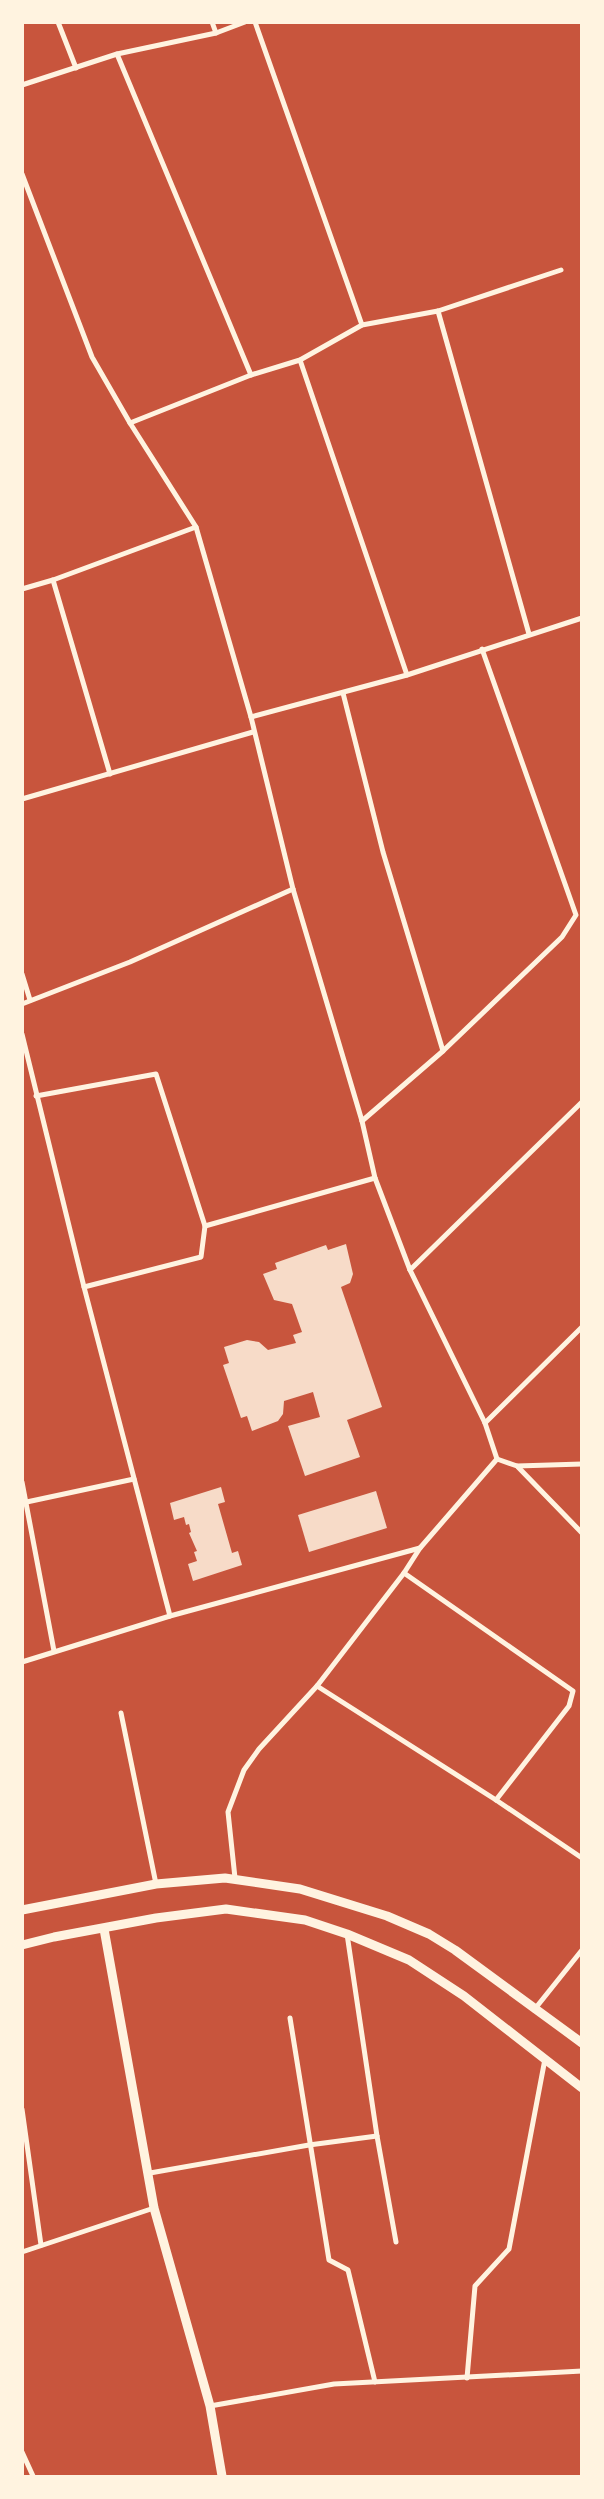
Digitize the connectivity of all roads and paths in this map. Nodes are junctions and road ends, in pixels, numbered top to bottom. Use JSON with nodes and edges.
{"nodes":[{"id":1,"x":58,"y":22,"type":"edge"},
{"id":2,"x":212,"y":22,"type":"edge"},
{"id":3,"x":245,"y":22,"type":"edge"},
{"id":4,"x":256,"y":22,"type":"edge"},
{"id":5,"x":216,"y":33,"type":"junction"},
{"id":6,"x":117,"y":54,"type":"junction"},
{"id":7,"x":76,"y":68,"type":"junction"},
{"id":8,"x":22,"y":85,"type":"edge"},
{"id":9,"x":22,"y":174,"type":"edge"},
{"id":10,"x":561,"y":270,"type":"dead end"},
{"id":11,"x":438,"y":310,"type":"junction"},
{"id":12,"x":362,"y":325,"type":"junction"},
{"id":13,"x":300,"y":360,"type":"junction"},
{"id":14,"x":251,"y":375,"type":"junction"},
{"id":15,"x":130,"y":423,"type":"junction"},
{"id":16,"x":196,"y":527,"type":"junction"},
{"id":17,"x":53,"y":580,"type":"junction"},
{"id":18,"x":22,"y":589,"type":"edge"},
{"id":19,"x":582,"y":618,"type":"edge"},
{"id":20,"x":529,"y":634,"type":"junction"},
{"id":21,"x":482,"y":649,"type":"junction"},
{"id":22,"x":407,"y":675,"type":"junction"},
{"id":23,"x":343,"y":693,"type":"junction"},
{"id":24,"x":251,"y":717,"type":"junction"},
{"id":25,"x":254,"y":732,"type":"junction"},
{"id":26,"x":110,"y":774,"type":"junction"},
{"id":27,"x":22,"y":799,"type":"edge"},
{"id":28,"x":293,"y":889,"type":"junction"},
{"id":29,"x":579,"y":914,"type":"edge"},
{"id":30,"x":22,"y":974,"type":"edge"},
{"id":31,"x":30,"y":1000,"type":"junction"},
{"id":32,"x":22,"y":1004,"type":"edge"},
{"id":33,"x":22,"y":1034,"type":"edge"},
{"id":34,"x":442,"y":1051,"type":"junction"},
{"id":35,"x":36,"y":1096,"type":"junction"},
{"id":36,"x":582,"y":1102,"type":"edge"},
{"id":37,"x":362,"y":1121,"type":"junction"},
{"id":38,"x":375,"y":1178,"type":"junction"},
{"id":39,"x":205,"y":1226,"type":"junction"},
{"id":40,"x":410,"y":1270,"type":"junction"},
{"id":41,"x":84,"y":1287,"type":"junction"},
{"id":42,"x":582,"y":1327,"type":"edge"},
{"id":43,"x":485,"y":1424,"type":"junction"},
{"id":44,"x":497,"y":1459,"type":"junction"},
{"id":45,"x":582,"y":1464,"type":"edge"},
{"id":46,"x":517,"y":1466,"type":"junction"},
{"id":47,"x":134,"y":1479,"type":"junction"},
{"id":48,"x":22,"y":1482,"type":"edge"},
{"id":49,"x":25,"y":1503,"type":"edge"},
{"id":50,"x":582,"y":1533,"type":"edge"},
{"id":51,"x":420,"y":1548,"type":"junction"},
{"id":52,"x":404,"y":1573,"type":"junction"},
{"id":53,"x":170,"y":1616,"type":"junction"},
{"id":54,"x":54,"y":1650,"type":"junction"},
{"id":55,"x":22,"y":1662,"type":"edge"},
{"id":56,"x":317,"y":1686,"type":"junction"},
{"id":57,"x":121,"y":1713,"type":"dead end"},
{"id":58,"x":496,"y":1800,"type":"junction"},
{"id":59,"x":582,"y":1858,"type":"edge"},
{"id":60,"x":235,"y":1878,"type":"junction"},
{"id":61,"x":156,"y":1884,"type":"junction"},
{"id":62,"x":22,"y":1910,"type":"edge"},
{"id":63,"x":104,"y":1929,"type":"junction"},
{"id":64,"x":347,"y":1934,"type":"junction"},
{"id":65,"x":22,"y":1945,"type":"edge"},
{"id":66,"x":582,"y":1950,"type":"edge"},
{"id":67,"x":534,"y":2010,"type":"junction"},
{"id":68,"x":290,"y":2018,"type":"dead end"},
{"id":69,"x":582,"y":2043,"type":"edge"},
{"id":70,"x":545,"y":2059,"type":"junction"},
{"id":71,"x":582,"y":2088,"type":"edge"},
{"id":72,"x":22,"y":2108,"type":"edge"},
{"id":73,"x":377,"y":2136,"type":"junction"},
{"id":74,"x":309,"y":2145,"type":"junction"},
{"id":75,"x":150,"y":2173,"type":"junction"},
{"id":76,"x":154,"y":2208,"type":"junction"},
{"id":77,"x":396,"y":2242,"type":"dead end"},
{"id":78,"x":41,"y":2245,"type":"junction"},
{"id":79,"x":22,"y":2252,"type":"edge"},
{"id":80,"x":582,"y":2371,"type":"edge"},
{"id":81,"x":467,"y":2378,"type":"junction"},
{"id":82,"x":374,"y":2382,"type":"junction"},
{"id":83,"x":210,"y":2406,"type":"junction"},
{"id":84,"x":22,"y":2452,"type":"edge"},
{"id":85,"x":33,"y":2476,"type":"edge"},
{"id":86,"x":222,"y":2476,"type":"edge"}],
"edges":[{"from":1,"to":7,"type":"street"},
{"from":2,"to":5,"type":"street"},
{"from":3,"to":5,"type":"street"},
{"from":4,"to":12,"type":"street"},
{"from":5,"to":6,"type":"street"},
{"from":6,"to":7,"type":"street"},
{"from":6,"to":14,"type":"street"},
{"from":7,"to":8,"type":"street"},
{"from":9,"to":15,"type":"street"},
{"from":10,"to":11,"type":"street"},
{"from":11,"to":12,"type":"street"},
{"from":11,"to":20,"type":"street"},
{"from":12,"to":13,"type":"street"},
{"from":13,"to":14,"type":"street"},
{"from":13,"to":22,"type":"street"},
{"from":14,"to":15,"type":"street"},
{"from":15,"to":16,"type":"street"},
{"from":16,"to":17,"type":"street"},
{"from":16,"to":24,"type":"street"},
{"from":17,"to":18,"type":"street"},
{"from":17,"to":26,"type":"street"},
{"from":19,"to":20,"type":"street"},
{"from":20,"to":21,"type":"street"},
{"from":21,"to":22,"type":"street"},
{"from":21,"to":29,"type":"street"},
{"from":22,"to":23,"type":"street"},
{"from":23,"to":24,"type":"street"},
{"from":23,"to":34,"type":"street"},
{"from":24,"to":25,"type":"street"},
{"from":25,"to":26,"type":"street"},
{"from":25,"to":28,"type":"street"},
{"from":26,"to":27,"type":"street"},
{"from":28,"to":31,"type":"street"},
{"from":28,"to":37,"type":"street"},
{"from":29,"to":34,"type":"street"},
{"from":30,"to":31,"type":"street"},
{"from":31,"to":32,"type":"street"},
{"from":33,"to":35,"type":"street"},
{"from":34,"to":37,"type":"street"},
{"from":35,"to":39,"type":"street"},
{"from":35,"to":41,"type":"street"},
{"from":36,"to":40,"type":"street"},
{"from":37,"to":38,"type":"street"},
{"from":38,"to":39,"type":"street"},
{"from":38,"to":40,"type":"street"},
{"from":39,"to":41,"type":"street"},
{"from":40,"to":43,"type":"street"},
{"from":41,"to":47,"type":"street"},
{"from":42,"to":43,"type":"street"},
{"from":43,"to":44,"type":"street"},
{"from":44,"to":46,"type":"street"},
{"from":44,"to":51,"type":"street"},
{"from":45,"to":46,"type":"street"},
{"from":46,"to":50,"type":"street"},
{"from":47,"to":49,"type":"street"},
{"from":47,"to":53,"type":"street"},
{"from":48,"to":49,"type":"street"},
{"from":49,"to":54,"type":"street"},
{"from":51,"to":52,"type":"street"},
{"from":51,"to":53,"type":"street"},
{"from":52,"to":56,"type":"street"},
{"from":52,"to":58,"type":"street"},
{"from":53,"to":54,"type":"street"},
{"from":54,"to":55,"type":"street"},
{"from":56,"to":58,"type":"street"},
{"from":56,"to":60,"type":"street"},
{"from":57,"to":61,"type":"street"},
{"from":58,"to":59,"type":"street"},
{"from":60,"to":61,"type":"street"},
{"from":60,"to":67,"type":"street"},
{"from":61,"to":62,"type":"street"},
{"from":63,"to":64,"type":"street"},
{"from":63,"to":65,"type":"street"},
{"from":63,"to":75,"type":"street"},
{"from":64,"to":70,"type":"street"},
{"from":64,"to":73,"type":"street"},
{"from":66,"to":67,"type":"street"},
{"from":67,"to":69,"type":"street"},
{"from":68,"to":74,"type":"street"},
{"from":70,"to":71,"type":"street"},
{"from":70,"to":81,"type":"street"},
{"from":72,"to":78,"type":"street"},
{"from":73,"to":74,"type":"street"},
{"from":73,"to":77,"type":"street"},
{"from":74,"to":75,"type":"street"},
{"from":74,"to":82,"type":"street"},
{"from":75,"to":76,"type":"street"},
{"from":76,"to":78,"type":"street"},
{"from":76,"to":83,"type":"street"},
{"from":78,"to":79,"type":"street"},
{"from":80,"to":81,"type":"street"},
{"from":81,"to":82,"type":"street"},
{"from":82,"to":83,"type":"street"},
{"from":83,"to":86,"type":"street"},
{"from":84,"to":85,"type":"street"}]}
